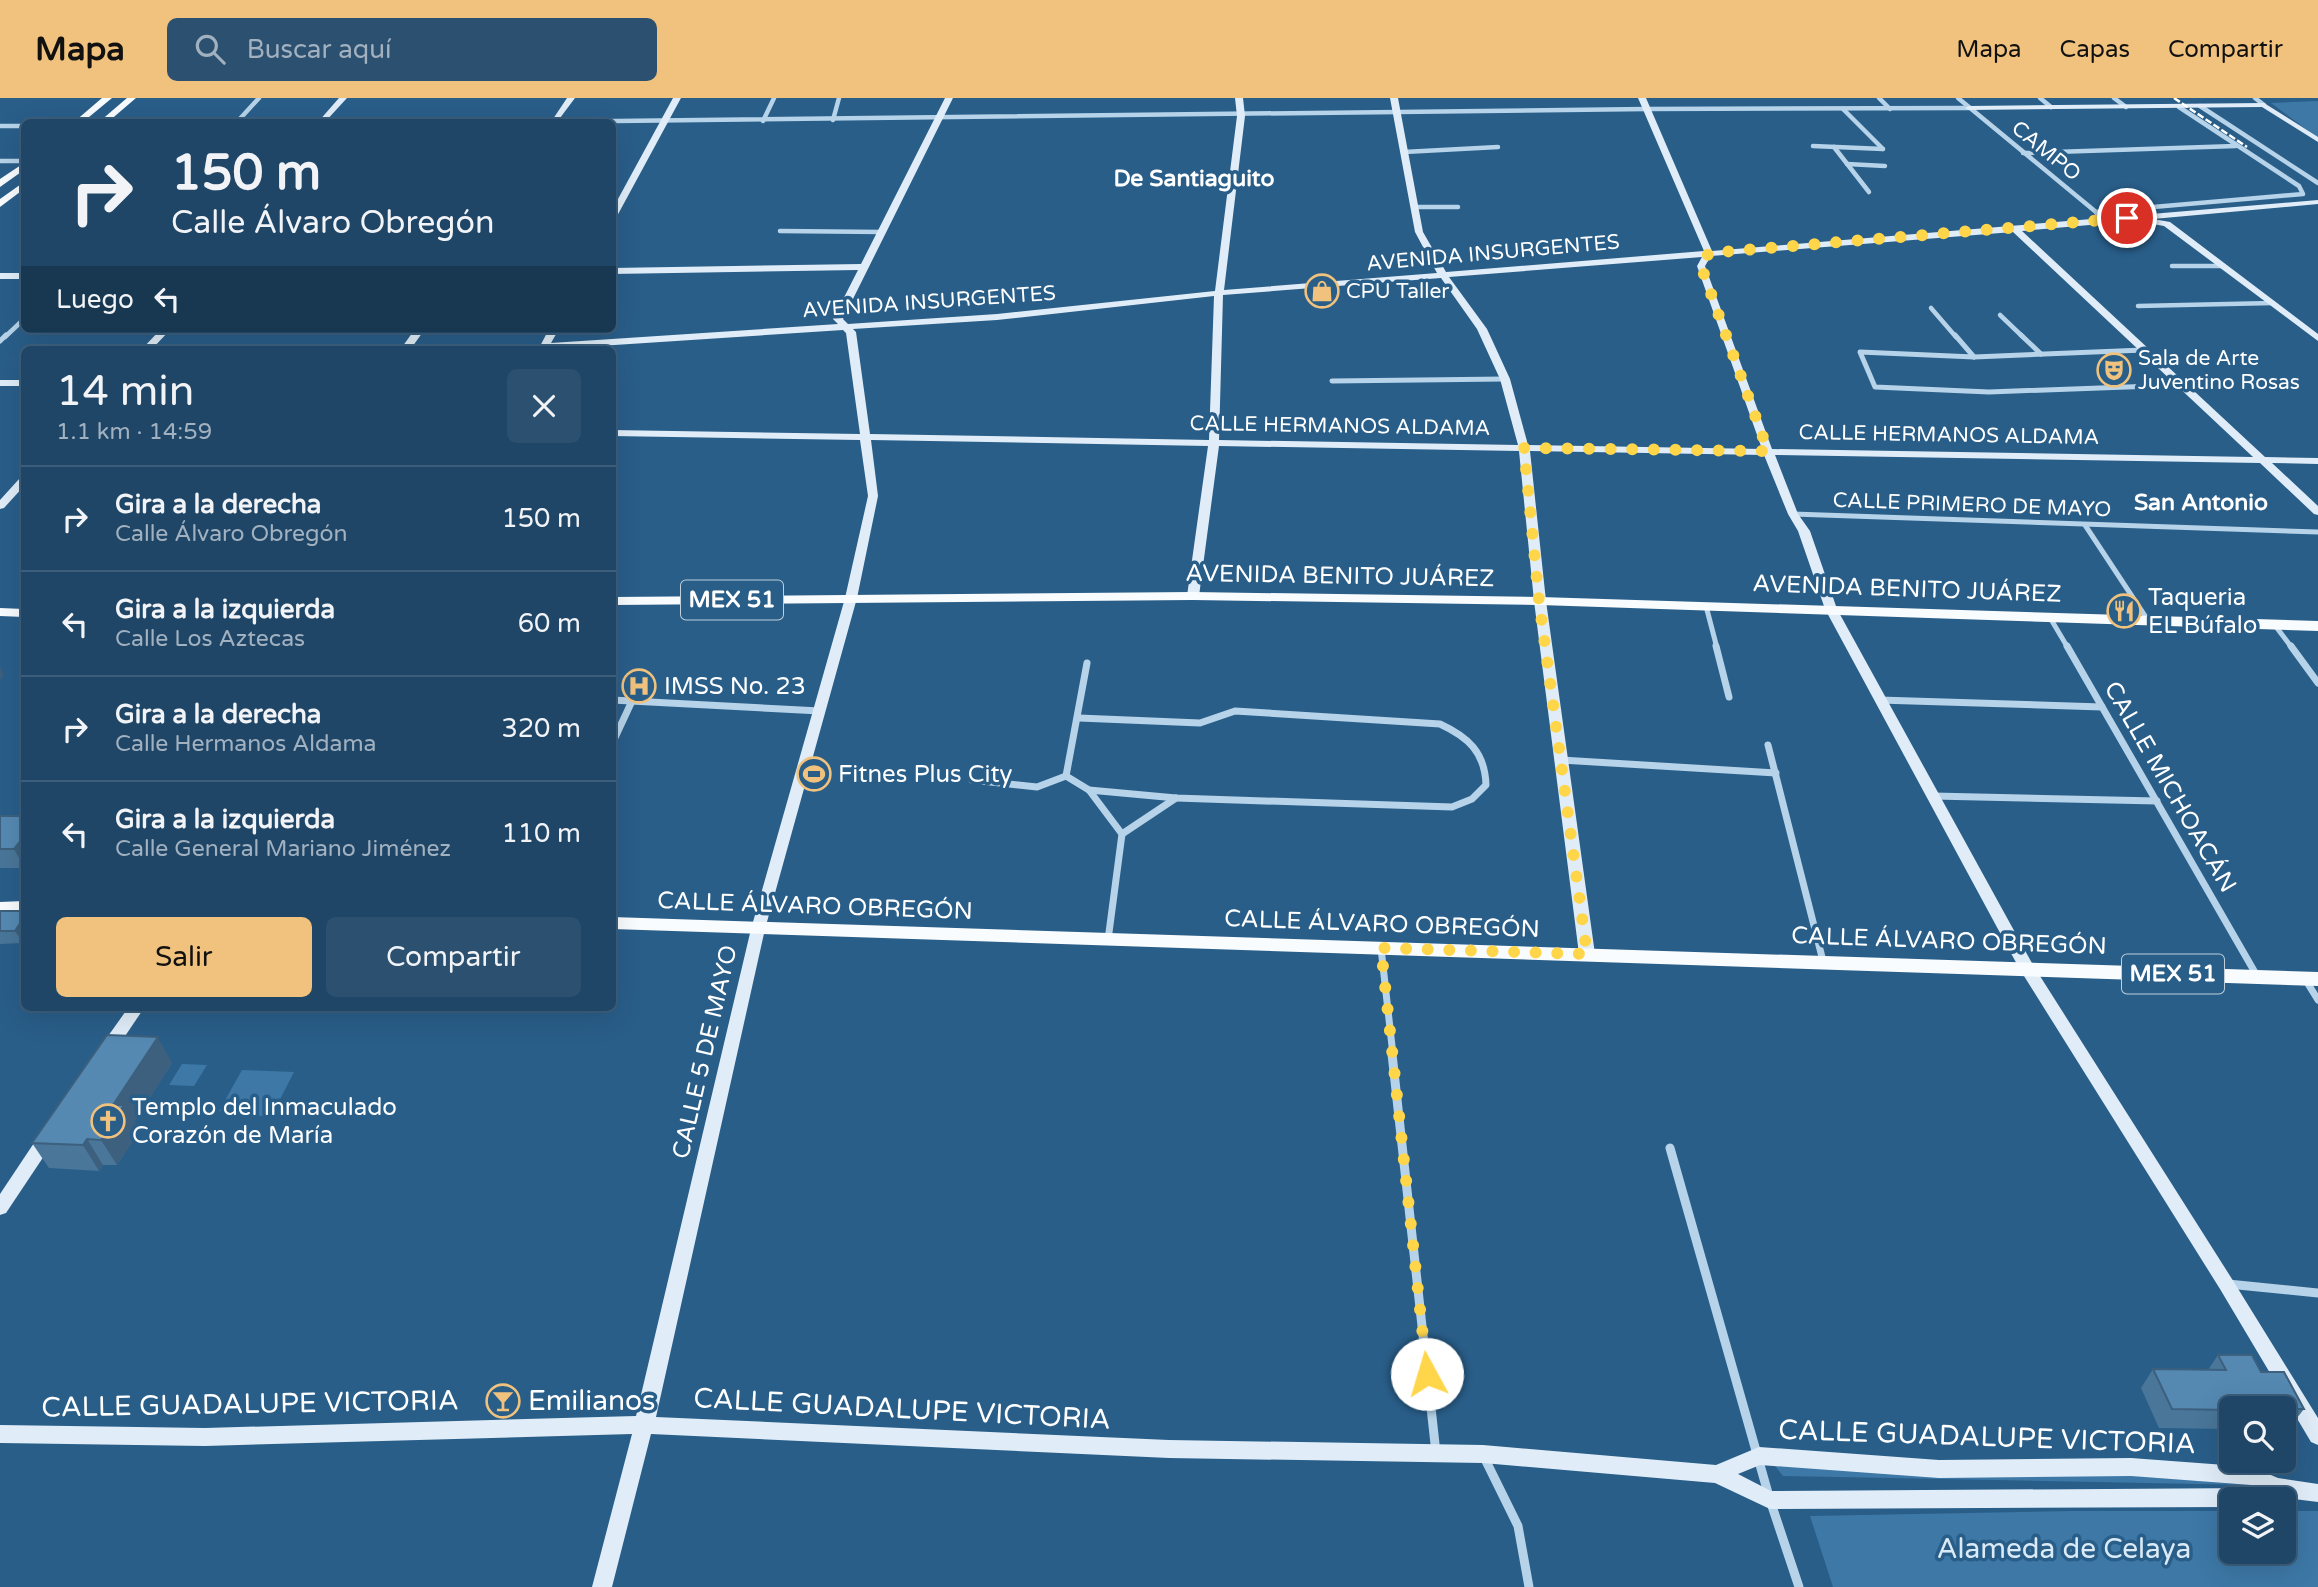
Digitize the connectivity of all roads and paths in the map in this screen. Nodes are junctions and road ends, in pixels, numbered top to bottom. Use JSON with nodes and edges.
{"nodes":[{"id":1,"x":108,"y":98,"type":"edge"},
{"id":2,"x":132,"y":98,"type":"edge"},
{"id":3,"x":259,"y":98,"type":"edge"},
{"id":4,"x":344,"y":98,"type":"edge"},
{"id":5,"x":571,"y":98,"type":"edge"},
{"id":6,"x":677,"y":98,"type":"edge"},
{"id":7,"x":774,"y":98,"type":"edge"},
{"id":8,"x":839,"y":98,"type":"edge"},
{"id":9,"x":949,"y":98,"type":"edge"},
{"id":10,"x":1239,"y":98,"type":"edge"},
{"id":11,"x":1394,"y":98,"type":"edge"},
{"id":12,"x":1642,"y":98,"type":"edge"},
{"id":13,"x":1879,"y":98,"type":"edge"},
{"id":14,"x":1958,"y":98,"type":"edge"},
{"id":15,"x":2040,"y":98,"type":"edge"},
{"id":16,"x":2114,"y":98,"type":"edge"},
{"id":17,"x":2165,"y":98,"type":"edge"},
{"id":18,"x":2187,"y":98,"type":"edge"},
{"id":19,"x":2255,"y":98,"type":"edge"},
{"id":20,"x":2264,"y":104,"type":"junction"},
{"id":21,"x":2200,"y":106,"type":"junction"},
{"id":22,"x":2051,"y":107,"type":"junction"},
{"id":23,"x":2126,"y":107,"type":"junction"},
{"id":24,"x":2179,"y":107,"type":"junction"},
{"id":25,"x":1969,"y":108,"type":"junction"},
{"id":26,"x":1647,"y":109,"type":"junction"},
{"id":27,"x":1843,"y":109,"type":"junction"},
{"id":28,"x":1890,"y":109,"type":"junction"},
{"id":29,"x":1397,"y":113,"type":"junction"},
{"id":30,"x":1241,"y":116,"type":"junction"},
{"id":31,"x":82,"y":119,"type":"edge"},
{"id":32,"x":107,"y":119,"type":"edge"},
{"id":33,"x":240,"y":119,"type":"edge"},
{"id":34,"x":324,"y":119,"type":"edge"},
{"id":35,"x":556,"y":119,"type":"edge"},
{"id":36,"x":940,"y":119,"type":"junction"},
{"id":37,"x":833,"y":120,"type":"junction"},
{"id":38,"x":616,"y":121,"type":"edge"},
{"id":39,"x":665,"y":121,"type":"junction"},
{"id":40,"x":763,"y":121,"type":"junction"},
{"id":41,"x":0,"y":126,"type":"edge"},
{"id":42,"x":21,"y":126,"type":"edge"},
{"id":43,"x":2318,"y":140,"type":"edge"},
{"id":44,"x":1813,"y":146,"type":"dead end"},
{"id":45,"x":2235,"y":146,"type":"junction"},
{"id":46,"x":1498,"y":147,"type":"dead end"},
{"id":47,"x":1834,"y":147,"type":"junction"},
{"id":48,"x":1404,"y":152,"type":"junction"},
{"id":49,"x":2023,"y":153,"type":"junction"},
{"id":50,"x":0,"y":161,"type":"edge"},
{"id":51,"x":21,"y":163,"type":"edge"},
{"id":52,"x":1847,"y":164,"type":"junction"},
{"id":53,"x":21,"y":166,"type":"edge"},
{"id":54,"x":1885,"y":166,"type":"dead end"},
{"id":55,"x":2318,"y":183,"type":"edge"},
{"id":56,"x":0,"y":184,"type":"edge"},
{"id":57,"x":21,"y":187,"type":"edge"},
{"id":58,"x":1869,"y":192,"type":"dead end"},
{"id":59,"x":2318,"y":202,"type":"edge"},
{"id":60,"x":0,"y":204,"type":"edge"},
{"id":61,"x":1458,"y":206,"type":"dead end"},
{"id":62,"x":1414,"y":208,"type":"junction"},
{"id":63,"x":616,"y":211,"type":"edge"},
{"id":64,"x":2179,"y":213,"type":"junction"},
{"id":65,"x":2098,"y":217,"type":"junction"},
{"id":66,"x":2167,"y":224,"type":"junction"},
{"id":67,"x":2015,"y":229,"type":"junction"},
{"id":68,"x":780,"y":231,"type":"dead end"},
{"id":69,"x":882,"y":232,"type":"junction"},
{"id":70,"x":1709,"y":253,"type":"junction"},
{"id":71,"x":2172,"y":266,"type":"dead end"},
{"id":72,"x":2223,"y":266,"type":"junction"},
{"id":73,"x":862,"y":267,"type":"junction"},
{"id":74,"x":616,"y":271,"type":"edge"},
{"id":75,"x":1443,"y":275,"type":"junction"},
{"id":76,"x":0,"y":276,"type":"edge"},
{"id":77,"x":21,"y":276,"type":"edge"},
{"id":78,"x":1219,"y":293,"type":"junction"},
{"id":79,"x":2273,"y":303,"type":"junction"},
{"id":80,"x":2138,"y":306,"type":"dead end"},
{"id":81,"x":1931,"y":308,"type":"dead end"},
{"id":82,"x":2000,"y":315,"type":"dead end"},
{"id":83,"x":21,"y":322,"type":"edge"},
{"id":84,"x":844,"y":326,"type":"junction"},
{"id":85,"x":162,"y":333,"type":"edge"},
{"id":86,"x":2318,"y":338,"type":"edge"},
{"id":87,"x":0,"y":341,"type":"edge"},
{"id":88,"x":150,"y":346,"type":"edge"},
{"id":89,"x":572,"y":346,"type":"edge"},
{"id":90,"x":2144,"y":350,"type":"junction"},
{"id":91,"x":2041,"y":354,"type":"junction"},
{"id":92,"x":1974,"y":357,"type":"junction"},
{"id":93,"x":1505,"y":379,"type":"junction"},
{"id":94,"x":1332,"y":381,"type":"dead end"},
{"id":95,"x":0,"y":383,"type":"edge"},
{"id":96,"x":21,"y":383,"type":"edge"},
{"id":97,"x":2181,"y":385,"type":"junction"},
{"id":98,"x":616,"y":433,"type":"edge"},
{"id":99,"x":864,"y":439,"type":"junction"},
{"id":100,"x":1214,"y":443,"type":"junction"},
{"id":101,"x":1524,"y":448,"type":"junction"},
{"id":102,"x":1768,"y":451,"type":"junction"},
{"id":103,"x":2261,"y":460,"type":"junction"},
{"id":104,"x":2318,"y":461,"type":"edge"},
{"id":105,"x":21,"y":483,"type":"edge"},
{"id":106,"x":0,"y":506,"type":"edge"},
{"id":107,"x":2318,"y":512,"type":"edge"},
{"id":108,"x":1793,"y":514,"type":"junction"},
{"id":109,"x":2085,"y":525,"type":"junction"},
{"id":110,"x":2318,"y":532,"type":"edge"},
{"id":111,"x":1193,"y":596,"type":"junction"},
{"id":112,"x":851,"y":598,"type":"junction"},
{"id":113,"x":616,"y":601,"type":"edge"},
{"id":114,"x":1539,"y":601,"type":"junction"},
{"id":115,"x":1706,"y":606,"type":"junction"},
{"id":116,"x":1831,"y":609,"type":"junction"},
{"id":117,"x":0,"y":612,"type":"edge"},
{"id":118,"x":21,"y":612,"type":"edge"},
{"id":119,"x":2049,"y":616,"type":"junction"},
{"id":120,"x":2147,"y":620,"type":"junction"},
{"id":121,"x":2274,"y":624,"type":"junction"},
{"id":122,"x":2318,"y":626,"type":"edge"},
{"id":123,"x":1087,"y":663,"type":"dead end"},
{"id":124,"x":2318,"y":683,"type":"edge"},
{"id":125,"x":1728,"y":697,"type":"dead end"},
{"id":126,"x":616,"y":700,"type":"edge"},
{"id":127,"x":1880,"y":700,"type":"junction"},
{"id":128,"x":632,"y":701,"type":"junction"},
{"id":129,"x":2102,"y":707,"type":"junction"},
{"id":130,"x":820,"y":711,"type":"junction"},
{"id":131,"x":1079,"y":718,"type":"junction"},
{"id":132,"x":616,"y":735,"type":"edge"},
{"id":133,"x":1769,"y":745,"type":"dead end"},
{"id":134,"x":1561,"y":760,"type":"junction"},
{"id":135,"x":1776,"y":773,"type":"junction"},
{"id":136,"x":1066,"y":776,"type":"junction"},
{"id":137,"x":972,"y":780,"type":"dead end"},
{"id":138,"x":1089,"y":790,"type":"junction"},
{"id":139,"x":1930,"y":795,"type":"junction"},
{"id":140,"x":1176,"y":798,"type":"junction"},
{"id":141,"x":2157,"y":802,"type":"junction"},
{"id":142,"x":1122,"y":834,"type":"junction"},
{"id":143,"x":21,"y":907,"type":"edge"},
{"id":144,"x":0,"y":908,"type":"edge"},
{"id":145,"x":616,"y":923,"type":"edge"},
{"id":146,"x":758,"y":929,"type":"junction"},
{"id":147,"x":1108,"y":940,"type":"junction"},
{"id":148,"x":1381,"y":948,"type":"junction"},
{"id":149,"x":1587,"y":954,"type":"junction"},
{"id":150,"x":1823,"y":961,"type":"junction"},
{"id":151,"x":2027,"y":968,"type":"junction"},
{"id":152,"x":2258,"y":977,"type":"junction"},
{"id":153,"x":2311,"y":979,"type":"edge"},
{"id":154,"x":2318,"y":1000,"type":"edge"},
{"id":155,"x":134,"y":1011,"type":"edge"},
{"id":156,"x":98,"y":1063,"type":"edge"},
{"id":157,"x":60,"y":1119,"type":"edge"},
{"id":158,"x":1670,"y":1148,"type":"dead end"},
{"id":159,"x":0,"y":1208,"type":"edge"},
{"id":160,"x":2227,"y":1284,"type":"junction"},
{"id":161,"x":2318,"y":1293,"type":"edge"},
{"id":162,"x":644,"y":1425,"type":"junction"},
{"id":163,"x":0,"y":1434,"type":"edge"},
{"id":164,"x":2318,"y":1436,"type":"edge"},
{"id":165,"x":1436,"y":1454,"type":"junction"},
{"id":166,"x":1483,"y":1454,"type":"junction"},
{"id":167,"x":1759,"y":1456,"type":"junction"},
{"id":168,"x":1717,"y":1474,"type":"junction"},
{"id":169,"x":2274,"y":1487,"type":"edge"},
{"id":170,"x":2296,"y":1490,"type":"edge"},
{"id":171,"x":2318,"y":1493,"type":"edge"},
{"id":172,"x":2219,"y":1497,"type":"edge"},
{"id":173,"x":1770,"y":1500,"type":"junction"},
{"id":174,"x":602,"y":1587,"type":"edge"},
{"id":175,"x":1529,"y":1587,"type":"edge"},
{"id":176,"x":1799,"y":1587,"type":"edge"}],
"edges":[{"from":1,"to":31,"type":"main road"},
{"from":2,"to":32,"type":"main road"},
{"from":3,"to":33,"type":"street"},
{"from":4,"to":34,"type":"main road"},
{"from":5,"to":35,"type":"main road"},
{"from":6,"to":39,"type":"main road"},
{"from":7,"to":40,"type":"street"},
{"from":8,"to":37,"type":"street"},
{"from":9,"to":36,"type":"main road"},
{"from":10,"to":30,"type":"main road"},
{"from":11,"to":29,"type":"main road"},
{"from":12,"to":26,"type":"main road"},
{"from":13,"to":28,"type":"street"},
{"from":14,"to":25,"type":"street","name":"CAMPO"},
{"from":15,"to":22,"type":"street"},
{"from":16,"to":23,"type":"street"},
{"from":17,"to":24,"type":"main road"},
{"from":18,"to":21,"type":"main road"},
{"from":19,"to":20,"type":"street"},
{"from":20,"to":21,"type":"main road"},
{"from":20,"to":43,"type":"main road"},
{"from":21,"to":24,"type":"main road"},
{"from":21,"to":55,"type":"street"},
{"from":22,"to":23,"type":"main road"},
{"from":22,"to":25,"type":"main road"},
{"from":23,"to":24,"type":"main road"},
{"from":24,"to":45,"type":"street"},
{"from":25,"to":28,"type":"street"},
{"from":25,"to":49,"type":"street","name":"CAMPO"},
{"from":26,"to":27,"type":"street"},
{"from":26,"to":29,"type":"street"},
{"from":26,"to":70,"type":"main road"},
{"from":27,"to":28,"type":"street"},
{"from":27,"to":47,"type":"street"},
{"from":29,"to":30,"type":"street"},
{"from":29,"to":48,"type":"main road"},
{"from":30,"to":36,"type":"street"},
{"from":30,"to":78,"type":"main road"},
{"from":36,"to":37,"type":"street"},
{"from":36,"to":69,"type":"main road"},
{"from":37,"to":40,"type":"street"},
{"from":38,"to":39,"type":"street"},
{"from":39,"to":40,"type":"street"},
{"from":39,"to":63,"type":"main road"},
{"from":41,"to":42,"type":"street"},
{"from":44,"to":47,"type":"street"},
{"from":45,"to":49,"type":"street"},
{"from":45,"to":65,"type":"street"},
{"from":46,"to":48,"type":"street"},
{"from":47,"to":52,"type":"street"},
{"from":48,"to":62,"type":"main road"},
{"from":49,"to":65,"type":"street","name":"CAMPO"},
{"from":50,"to":51,"type":"street"},
{"from":52,"to":54,"type":"street"},
{"from":52,"to":58,"type":"street"},
{"from":53,"to":56,"type":"main road"},
{"from":57,"to":60,"type":"main road"},
{"from":59,"to":64,"type":"main road","name":"AVENIDA INSURGENTES"},
{"from":61,"to":62,"type":"street"},
{"from":62,"to":75,"type":"main road"},
{"from":64,"to":65,"type":"main road","name":"AVENIDA INSURGENTES"},
{"from":64,"to":66,"type":"main road"},
{"from":65,"to":66,"type":"main road"},
{"from":65,"to":67,"type":"main road","name":"AVENIDA INSURGENTES"},
{"from":66,"to":72,"type":"main road"},
{"from":67,"to":70,"type":"main road","name":"AVENIDA INSURGENTES"},
{"from":67,"to":90,"type":"main road"},
{"from":68,"to":69,"type":"street"},
{"from":69,"to":73,"type":"main road"},
{"from":70,"to":75,"type":"main road","name":"AVENIDA INSURGENTES"},
{"from":70,"to":102,"type":"main road"},
{"from":71,"to":72,"type":"street"},
{"from":72,"to":79,"type":"main road"},
{"from":73,"to":74,"type":"main road"},
{"from":73,"to":84,"type":"main road"},
{"from":75,"to":78,"type":"main road","name":"AVENIDA INSURGENTES"},
{"from":75,"to":93,"type":"main road"},
{"from":76,"to":77,"type":"main road"},
{"from":78,"to":84,"type":"main road","name":"AVENIDA INSURGENTES"},
{"from":78,"to":100,"type":"main road"},
{"from":79,"to":80,"type":"street"},
{"from":79,"to":86,"type":"main road"},
{"from":81,"to":92,"type":"street"},
{"from":82,"to":91,"type":"street"},
{"from":83,"to":87,"type":"street"},
{"from":84,"to":89,"type":"main road","name":"AVENIDA INSURGENTES"},
{"from":84,"to":99,"type":"main road","name":"CALLE 5 DE MAYO"},
{"from":85,"to":88,"type":"main road"},
{"from":90,"to":91,"type":"street"},
{"from":90,"to":97,"type":"main road"},
{"from":91,"to":92,"type":"street"},
{"from":92,"to":97,"type":"street"},
{"from":93,"to":94,"type":"street"},
{"from":93,"to":101,"type":"main road"},
{"from":95,"to":96,"type":"main road"},
{"from":97,"to":103,"type":"main road"},
{"from":98,"to":99,"type":"main road","name":"CALLE HERMANOS ALDAMA"},
{"from":99,"to":100,"type":"main road","name":"CALLE HERMANOS ALDAMA"},
{"from":99,"to":112,"type":"main road","name":"CALLE 5 DE MAYO"},
{"from":100,"to":101,"type":"main road","name":"CALLE HERMANOS ALDAMA"},
{"from":100,"to":111,"type":"main road"},
{"from":101,"to":102,"type":"main road","name":"CALLE HERMANOS ALDAMA"},
{"from":101,"to":114,"type":"main road"},
{"from":102,"to":103,"type":"main road","name":"CALLE HERMANOS ALDAMA"},
{"from":102,"to":108,"type":"main road"},
{"from":103,"to":104,"type":"main road","name":"CALLE HERMANOS ALDAMA"},
{"from":103,"to":107,"type":"main road"},
{"from":105,"to":106,"type":"main road"},
{"from":108,"to":109,"type":"street","name":"CALLE PRIMERO DE MAYO"},
{"from":108,"to":116,"type":"main road"},
{"from":109,"to":110,"type":"street","name":"CALLE PRIMERO DE MAYO"},
{"from":109,"to":120,"type":"street"},
{"from":111,"to":112,"type":"main road","name":"AVENIDA BENITO JUÁREZ"},
{"from":111,"to":114,"type":"main road","name":"AVENIDA BENITO JUÁREZ"},
{"from":112,"to":113,"type":"main road","name":"AVENIDA BENITO JUÁREZ","number":"MEX 51"},
{"from":112,"to":130,"type":"main road","name":"CALLE 5 DE MAYO"},
{"from":114,"to":115,"type":"main road","name":"AVENIDA BENITO JUÁREZ"},
{"from":114,"to":134,"type":"main road"},
{"from":115,"to":116,"type":"main road","name":"AVENIDA BENITO JUÁREZ"},
{"from":115,"to":125,"type":"street"},
{"from":116,"to":119,"type":"main road","name":"AVENIDA BENITO JUÁREZ"},
{"from":116,"to":127,"type":"main road"},
{"from":117,"to":118,"type":"main road"},
{"from":119,"to":120,"type":"main road","name":"AVENIDA BENITO JUÁREZ"},
{"from":119,"to":129,"type":"street","name":"CALLE MICHOACÁN"},
{"from":120,"to":121,"type":"main road","name":"AVENIDA BENITO JUÁREZ"},
{"from":121,"to":122,"type":"main road","name":"AVENIDA BENITO JUÁREZ"},
{"from":121,"to":124,"type":"street"},
{"from":123,"to":131,"type":"street"},
{"from":126,"to":128,"type":"street"},
{"from":127,"to":129,"type":"street"},
{"from":127,"to":139,"type":"main road"},
{"from":128,"to":130,"type":"street"},
{"from":128,"to":132,"type":"street"},
{"from":129,"to":141,"type":"street","name":"CALLE MICHOACÁN"},
{"from":130,"to":146,"type":"main road","name":"CALLE 5 DE MAYO"},
{"from":131,"to":136,"type":"street"},
{"from":131,"to":140,"type":"street"},
{"from":133,"to":135,"type":"street"},
{"from":134,"to":135,"type":"street"},
{"from":134,"to":149,"type":"main road"},
{"from":135,"to":150,"type":"street"},
{"from":136,"to":137,"type":"street"},
{"from":136,"to":138,"type":"street"},
{"from":138,"to":140,"type":"street"},
{"from":138,"to":142,"type":"street"},
{"from":139,"to":141,"type":"street"},
{"from":139,"to":151,"type":"main road"},
{"from":140,"to":142,"type":"street"},
{"from":141,"to":152,"type":"street","name":"CALLE MICHOACÁN"},
{"from":142,"to":147,"type":"street"},
{"from":143,"to":144,"type":"main road"},
{"from":145,"to":146,"type":"main road","name":"CALLE ÁLVARO OBREGÓN","number":"MEX 51"},
{"from":146,"to":147,"type":"main road","name":"CALLE ÁLVARO OBREGÓN","number":"MEX 51"},
{"from":146,"to":162,"type":"main road","name":"CALLE 5 DE MAYO"},
{"from":147,"to":148,"type":"main road","name":"CALLE ÁLVARO OBREGÓN","number":"MEX 51"},
{"from":148,"to":149,"type":"main road","name":"CALLE ÁLVARO OBREGÓN","number":"MEX 51"},
{"from":148,"to":165,"type":"street"},
{"from":149,"to":150,"type":"main road","name":"CALLE ÁLVARO OBREGÓN","number":"MEX 51"},
{"from":150,"to":151,"type":"main road","name":"CALLE ÁLVARO OBREGÓN","number":"MEX 51"},
{"from":151,"to":152,"type":"main road","name":"CALLE ÁLVARO OBREGÓN","number":"MEX 51"},
{"from":151,"to":160,"type":"main road"},
{"from":152,"to":153,"type":"main road","name":"CALLE ÁLVARO OBREGÓN","number":"MEX 51"},
{"from":153,"to":154,"type":"street"},
{"from":155,"to":156,"type":"main road"},
{"from":157,"to":159,"type":"main road"},
{"from":158,"to":167,"type":"street"},
{"from":160,"to":161,"type":"street"},
{"from":160,"to":164,"type":"main road"},
{"from":162,"to":163,"type":"main road","name":"CALLE GUADALUPE VICTORIA"},
{"from":162,"to":165,"type":"main road","name":"CALLE GUADALUPE VICTORIA"},
{"from":162,"to":174,"type":"main road","name":"CALLE 5 DE MAYO"},
{"from":165,"to":166,"type":"main road","name":"CALLE GUADALUPE VICTORIA"},
{"from":166,"to":168,"type":"main road","name":"CALLE GUADALUPE VICTORIA"},
{"from":166,"to":175,"type":"street"},
{"from":167,"to":168,"type":"main road","name":"CALLE GUADALUPE VICTORIA"},
{"from":167,"to":169,"type":"main road","name":"CALLE GUADALUPE VICTORIA"},
{"from":167,"to":173,"type":"street"},
{"from":168,"to":173,"type":"main road","name":"CALLE GUADALUPE VICTORIA"},
{"from":170,"to":171,"type":"main road"},
{"from":172,"to":173,"type":"main road","name":"CALLE GUADALUPE VICTORIA"},
{"from":173,"to":176,"type":"street"}]}
